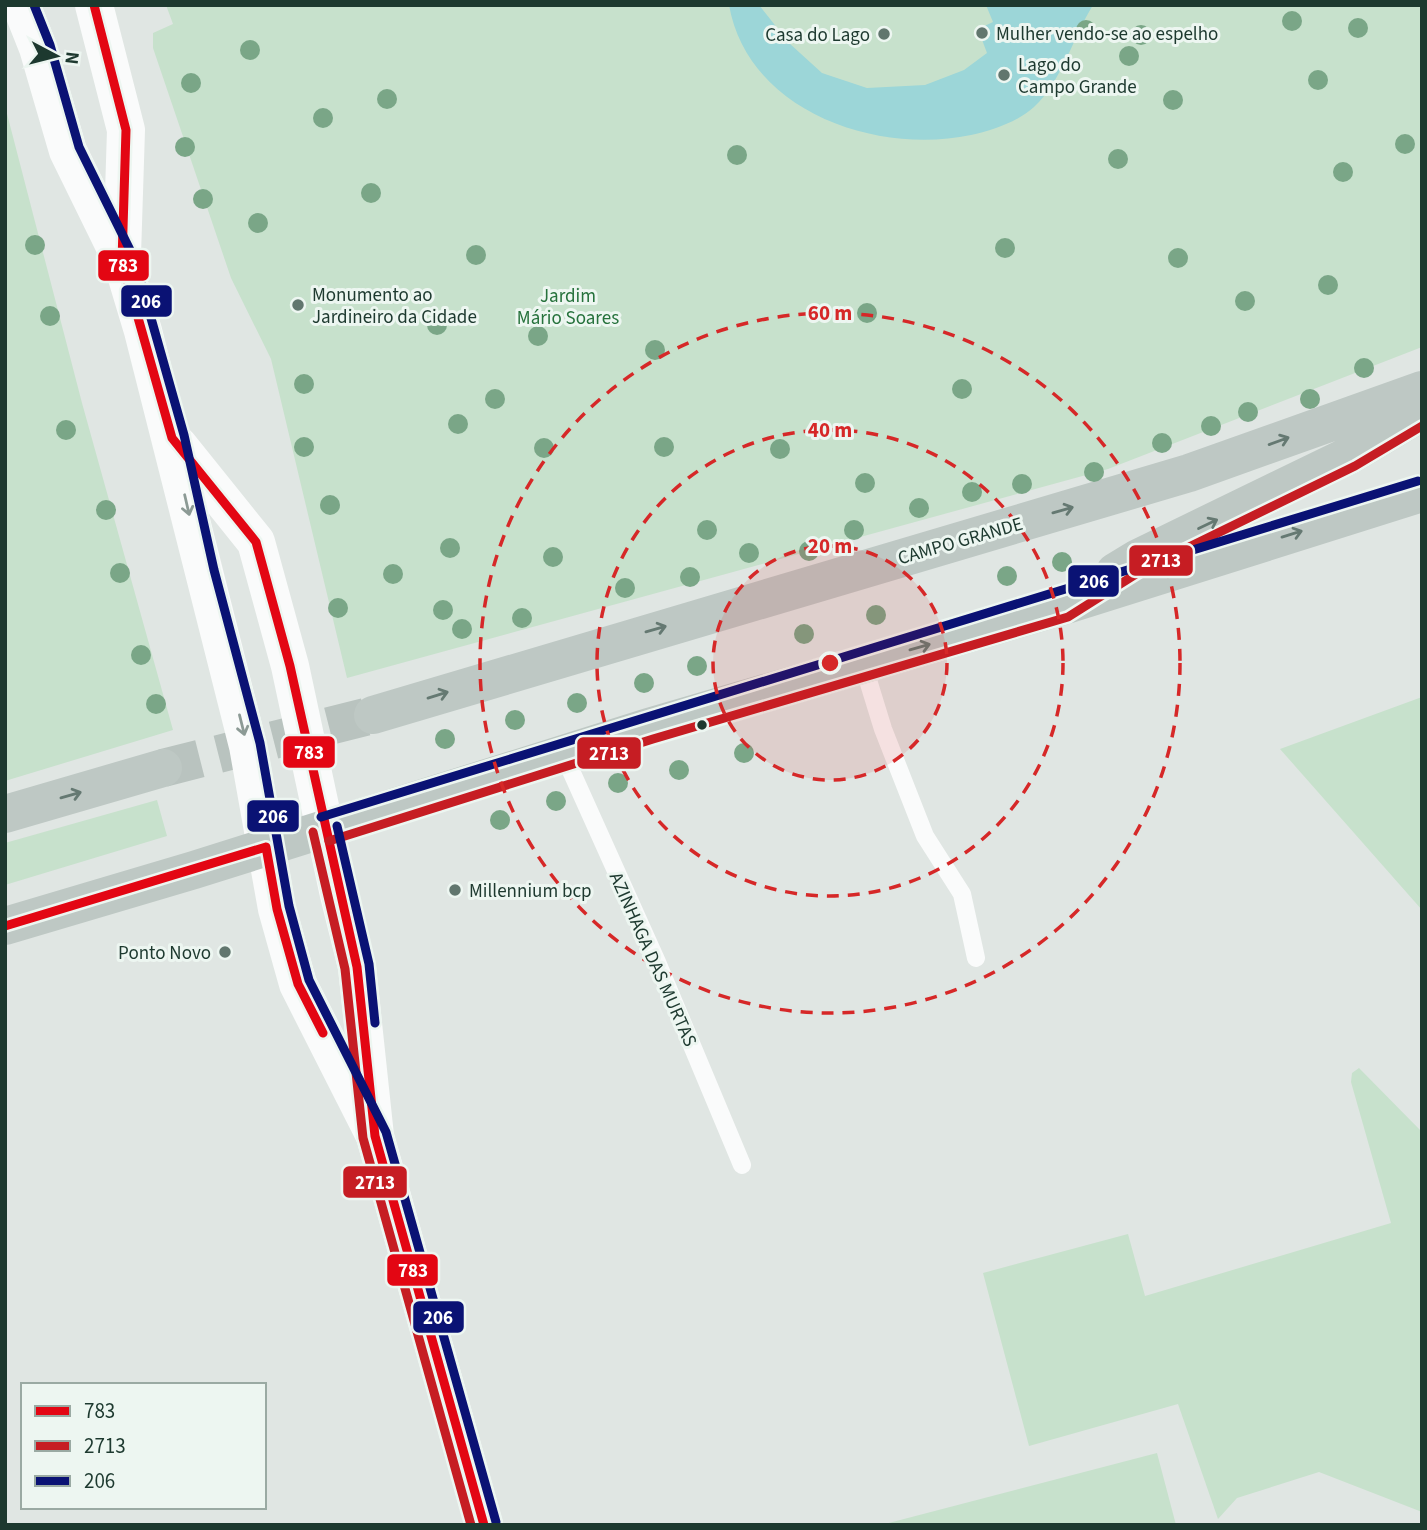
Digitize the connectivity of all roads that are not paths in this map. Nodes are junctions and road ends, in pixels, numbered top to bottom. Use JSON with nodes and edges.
{"nodes":[{"id":1,"x":21,"y":5,"type":"edge"},
{"id":2,"x":94,"y":5,"type":"edge"},
{"id":3,"x":122,"y":261,"type":"junction"},
{"id":4,"x":1422,"y":390,"type":"edge"},
{"id":5,"x":1422,"y":412,"type":"edge"},
{"id":6,"x":172,"y":438,"type":"junction"},
{"id":7,"x":1422,"y":493,"type":"edge"},
{"id":8,"x":1063,"y":606,"type":"junction"},
{"id":9,"x":863,"y":664,"type":"junction"},
{"id":10,"x":373,"y":715,"type":"tunnel mouth"},
{"id":11,"x":563,"y":753,"type":"junction"},
{"id":12,"x":163,"y":768,"type":"tunnel mouth"},
{"id":13,"x":5,"y":814,"type":"edge"},
{"id":14,"x":325,"y":829,"type":"junction"},
{"id":15,"x":266,"y":847,"type":"junction"},
{"id":16,"x":5,"y":926,"type":"edge"},
{"id":17,"x":976,"y":958,"type":"dead end"},
{"id":18,"x":375,"y":1136,"type":"junction"},
{"id":19,"x":742,"y":1165,"type":"dead end"},
{"id":20,"x":484,"y":1525,"type":"edge"}],
"edges":[{"from":1,"to":3,"type":"main road"},
{"from":2,"to":3,"type":"main road"},
{"from":3,"to":6,"type":"main road"},
{"from":10,"to":4,"type":"main road","name":"CAMPO GRANDE","one_way":true},
{"from":8,"to":5,"type":"main road","one_way":true},
{"from":6,"to":14,"type":"main road"},
{"from":6,"to":15,"type":"main road","one_way":true},
{"from":8,"to":7,"type":"main road","one_way":true},
{"from":9,"to":8,"type":"main road","one_way":true},
{"from":9,"to":11,"type":"main road"},
{"from":9,"to":17,"type":"lane"},
{"from":11,"to":14,"type":"main road"},
{"from":11,"to":19,"type":"lane","name":"AZINHAGA DAS MURTAS"},
{"from":13,"to":12,"type":"main road","one_way":true},
{"from":14,"to":15,"type":"main road"},
{"from":14,"to":18,"type":"main road"},
{"from":15,"to":16,"type":"main road"},
{"from":15,"to":18,"type":"main road"},
{"from":18,"to":20,"type":"main road"}]}
